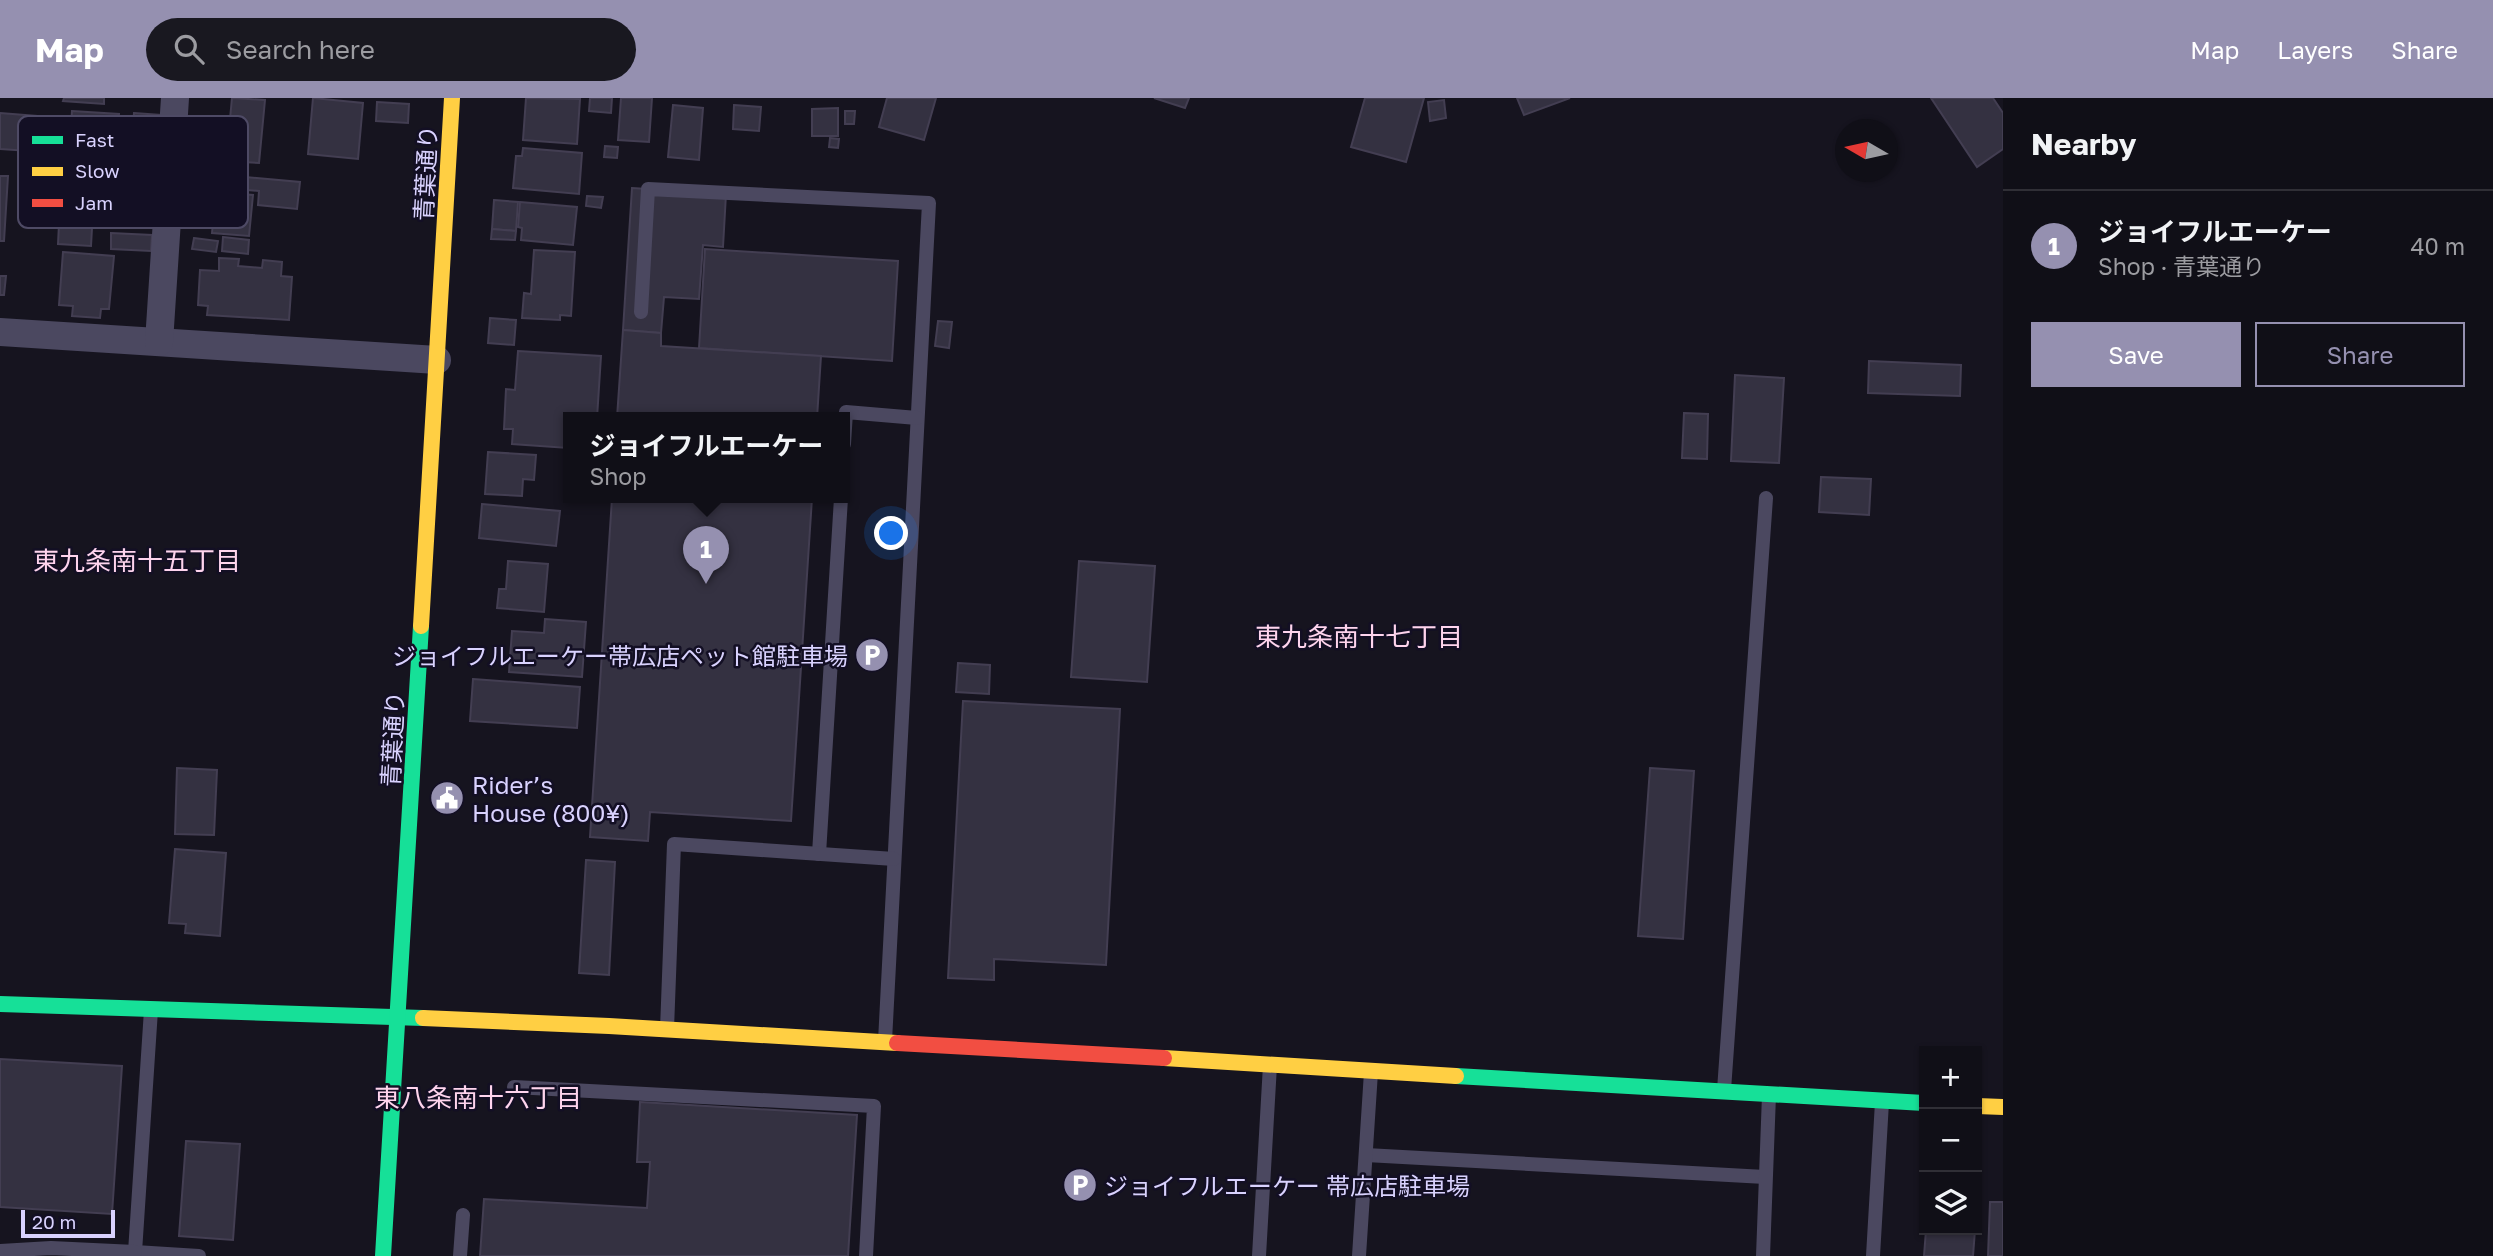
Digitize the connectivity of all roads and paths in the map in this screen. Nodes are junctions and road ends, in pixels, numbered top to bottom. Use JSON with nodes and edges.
{"nodes":[{"id":1,"x":174,"y":98,"type":"edge"},
{"id":2,"x":452,"y":98,"type":"edge"},
{"id":3,"x":173,"y":116,"type":"edge"},
{"id":4,"x":166,"y":228,"type":"edge"},
{"id":5,"x":641,"y":312,"type":"dead end"},
{"id":6,"x":0,"y":332,"type":"edge"},
{"id":7,"x":159,"y":342,"type":"junction"},
{"id":8,"x":437,"y":360,"type":"junction"},
{"id":9,"x":850,"y":412,"type":"edge"},
{"id":10,"x":918,"y":418,"type":"junction"},
{"id":11,"x":1766,"y":498,"type":"dead end"},
{"id":12,"x":841,"y":503,"type":"edge"},
{"id":13,"x":819,"y":855,"type":"junction"},
{"id":14,"x":894,"y":859,"type":"junction"},
{"id":15,"x":0,"y":1004,"type":"edge"},
{"id":16,"x":151,"y":1009,"type":"junction"},
{"id":17,"x":398,"y":1017,"type":"junction"},
{"id":18,"x":667,"y":1030,"type":"junction"},
{"id":19,"x":884,"y":1042,"type":"junction"},
{"id":20,"x":1270,"y":1064,"type":"junction"},
{"id":21,"x":1371,"y":1071,"type":"junction"},
{"id":22,"x":514,"y":1087,"type":"dead end"},
{"id":23,"x":1724,"y":1091,"type":"junction"},
{"id":24,"x":1769,"y":1093,"type":"junction"},
{"id":25,"x":1882,"y":1100,"type":"junction"},
{"id":26,"x":1919,"y":1102,"type":"edge"},
{"id":27,"x":1982,"y":1106,"type":"edge"},
{"id":28,"x":2003,"y":1107,"type":"edge"},
{"id":29,"x":1366,"y":1155,"type":"junction"},
{"id":30,"x":1765,"y":1177,"type":"junction"},
{"id":31,"x":463,"y":1215,"type":"dead end"},
{"id":32,"x":0,"y":1251,"type":"edge"},
{"id":33,"x":135,"y":1252,"type":"junction"},
{"id":34,"x":199,"y":1256,"type":"edge"},
{"id":35,"x":383,"y":1256,"type":"edge"},
{"id":36,"x":460,"y":1256,"type":"edge"},
{"id":37,"x":866,"y":1256,"type":"edge"},
{"id":38,"x":1259,"y":1256,"type":"edge"},
{"id":39,"x":1359,"y":1256,"type":"edge"},
{"id":40,"x":1763,"y":1256,"type":"edge"},
{"id":41,"x":1873,"y":1256,"type":"edge"}],
"edges":[{"from":1,"to":3,"type":"street"},
{"from":2,"to":8,"type":"street","name":"青葉通り"},
{"from":4,"to":7,"type":"street"},
{"from":5,"to":10,"type":"lane"},
{"from":6,"to":7,"type":"street"},
{"from":7,"to":8,"type":"street"},
{"from":8,"to":17,"type":"street","name":"青葉通り"},
{"from":9,"to":10,"type":"lane"},
{"from":10,"to":14,"type":"lane"},
{"from":11,"to":23,"type":"lane"},
{"from":12,"to":13,"type":"lane"},
{"from":13,"to":14,"type":"lane"},
{"from":13,"to":18,"type":"lane"},
{"from":14,"to":19,"type":"lane"},
{"from":15,"to":16,"type":"street"},
{"from":16,"to":17,"type":"street"},
{"from":16,"to":33,"type":"lane"},
{"from":17,"to":18,"type":"street"},
{"from":17,"to":35,"type":"street","name":"青葉通り"},
{"from":18,"to":19,"type":"street"},
{"from":19,"to":20,"type":"street"},
{"from":20,"to":21,"type":"street"},
{"from":20,"to":38,"type":"lane"},
{"from":21,"to":23,"type":"street"},
{"from":21,"to":29,"type":"lane"},
{"from":22,"to":37,"type":"lane"},
{"from":23,"to":24,"type":"street"},
{"from":24,"to":25,"type":"street"},
{"from":24,"to":30,"type":"lane"},
{"from":25,"to":26,"type":"street"},
{"from":25,"to":41,"type":"lane"},
{"from":27,"to":28,"type":"street"},
{"from":29,"to":30,"type":"lane"},
{"from":29,"to":39,"type":"lane"},
{"from":30,"to":40,"type":"lane"},
{"from":31,"to":36,"type":"lane"},
{"from":32,"to":33,"type":"lane"},
{"from":33,"to":34,"type":"lane"}]}
